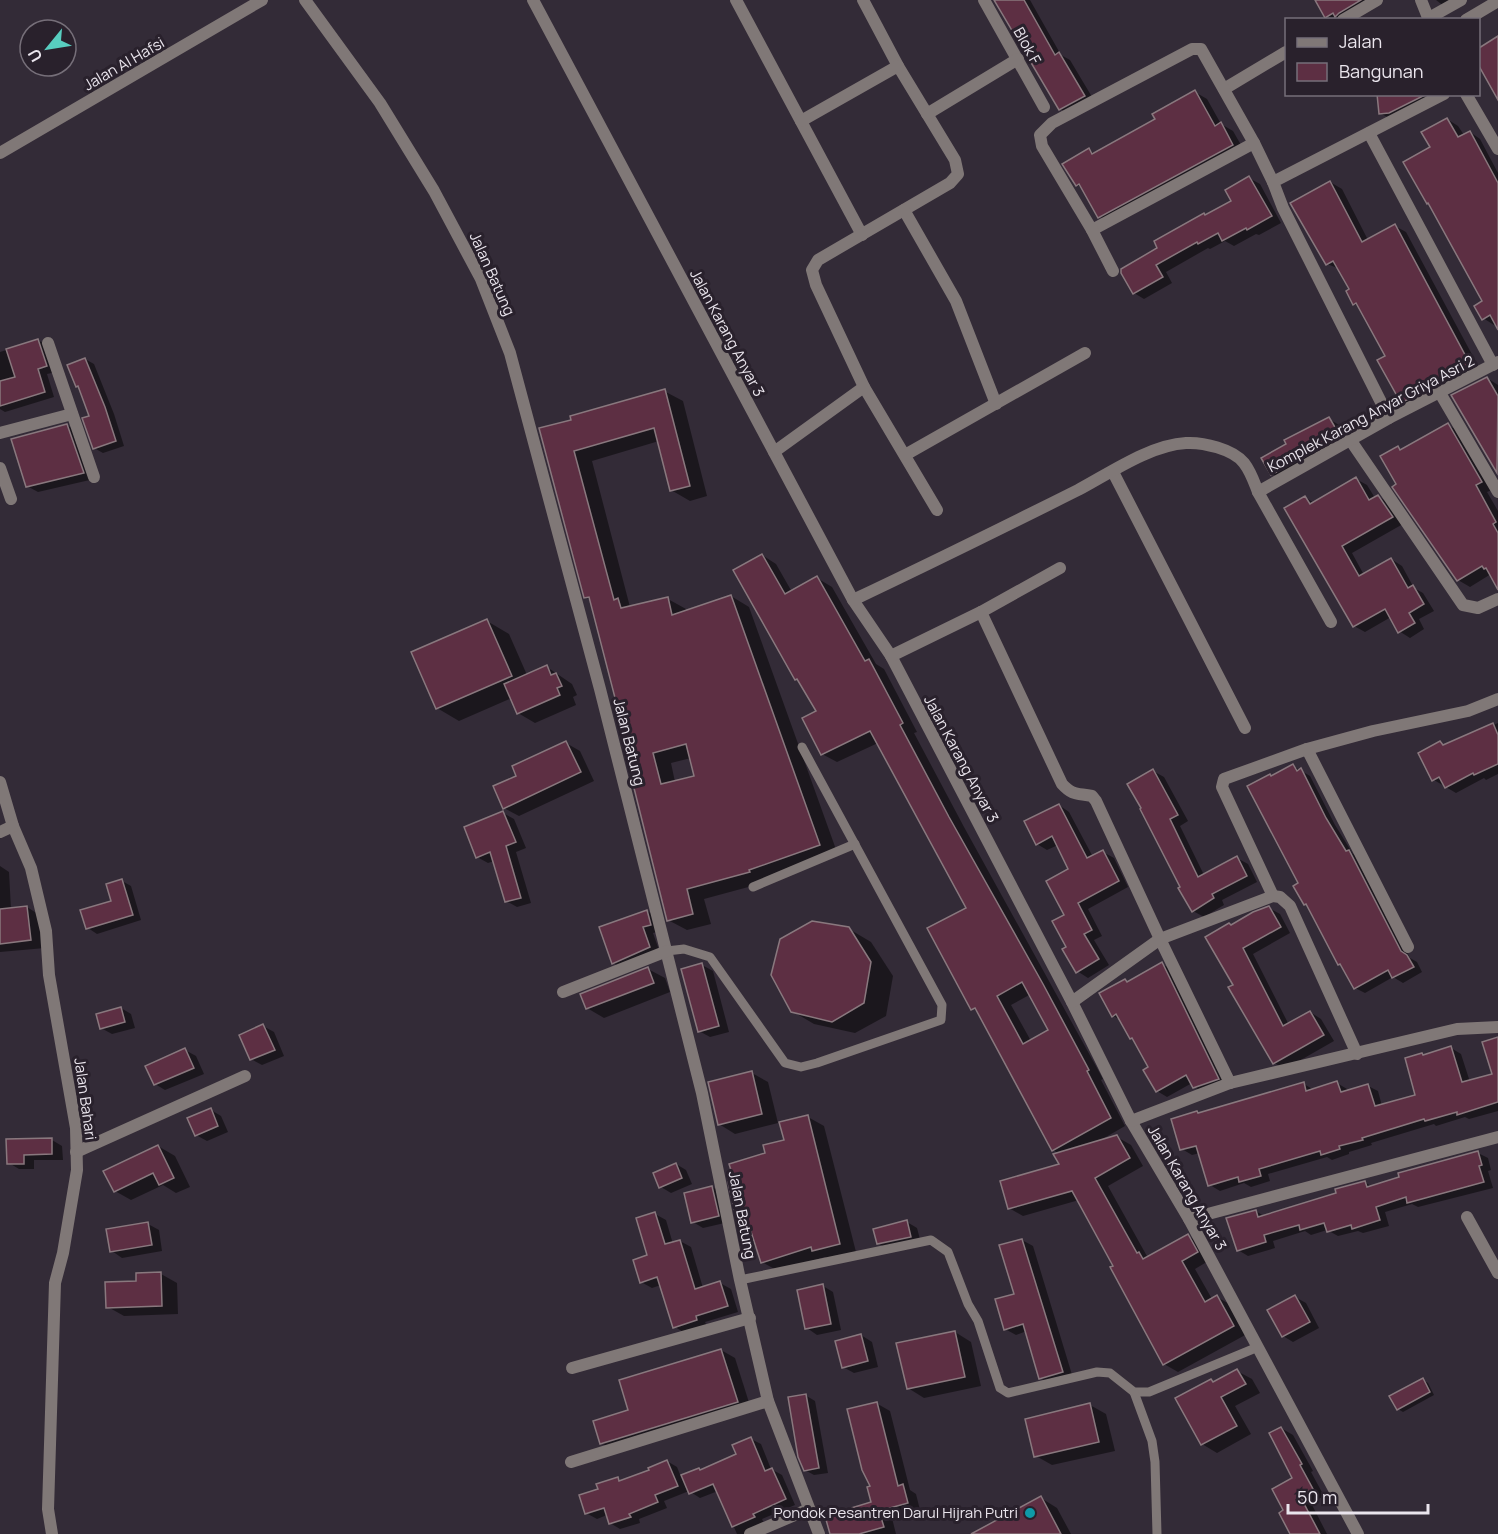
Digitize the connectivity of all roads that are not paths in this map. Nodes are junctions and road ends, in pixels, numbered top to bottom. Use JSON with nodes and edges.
{"nodes":[{"id":1,"x":262,"y":0,"type":"edge"},
{"id":2,"x":305,"y":0,"type":"edge"},
{"id":3,"x":533,"y":0,"type":"edge"},
{"id":4,"x":735,"y":0,"type":"edge"},
{"id":5,"x":863,"y":0,"type":"edge"},
{"id":6,"x":984,"y":0,"type":"edge"},
{"id":7,"x":1377,"y":0,"type":"edge"},
{"id":8,"x":1421,"y":0,"type":"edge"},
{"id":9,"x":1461,"y":0,"type":"edge"},
{"id":10,"x":1498,"y":1,"type":"edge"},
{"id":11,"x":1346,"y":18,"type":"edge"},
{"id":12,"x":1429,"y":18,"type":"edge"},
{"id":13,"x":1431,"y":18,"type":"edge"},
{"id":14,"x":1469,"y":18,"type":"edge"},
{"id":15,"x":1285,"y":53,"type":"edge"},
{"id":16,"x":1018,"y":59,"type":"junction"},
{"id":17,"x":898,"y":66,"type":"junction"},
{"id":18,"x":1224,"y":89,"type":"junction"},
{"id":19,"x":1440,"y":96,"type":"edge"},
{"id":20,"x":1467,"y":96,"type":"edge"},
{"id":21,"x":1044,"y":107,"type":"dead end"},
{"id":22,"x":927,"y":114,"type":"junction"},
{"id":23,"x":801,"y":122,"type":"junction"},
{"id":24,"x":1369,"y":133,"type":"junction"},
{"id":25,"x":1254,"y":143,"type":"junction"},
{"id":26,"x":1498,"y":149,"type":"edge"},
{"id":27,"x":0,"y":153,"type":"edge"},
{"id":28,"x":1273,"y":182,"type":"junction"},
{"id":29,"x":904,"y":210,"type":"junction"},
{"id":30,"x":1092,"y":230,"type":"junction"},
{"id":31,"x":862,"y":235,"type":"junction"},
{"id":32,"x":1113,"y":271,"type":"dead end"},
{"id":33,"x":48,"y":343,"type":"dead end"},
{"id":34,"x":1085,"y":353,"type":"dead end"},
{"id":35,"x":1496,"y":363,"type":"edge"},
{"id":36,"x":864,"y":387,"type":"junction"},
{"id":37,"x":1440,"y":393,"type":"junction"},
{"id":38,"x":996,"y":404,"type":"junction"},
{"id":39,"x":72,"y":414,"type":"junction"},
{"id":40,"x":1389,"y":418,"type":"junction"},
{"id":41,"x":0,"y":433,"type":"edge"},
{"id":42,"x":1351,"y":441,"type":"junction"},
{"id":43,"x":774,"y":452,"type":"junction"},
{"id":44,"x":905,"y":455,"type":"junction"},
{"id":45,"x":0,"y":468,"type":"edge"},
{"id":46,"x":1113,"y":472,"type":"junction"},
{"id":47,"x":94,"y":477,"type":"dead end"},
{"id":48,"x":1258,"y":492,"type":"junction"},
{"id":49,"x":1498,"y":492,"type":"edge"},
{"id":50,"x":11,"y":499,"type":"dead end"},
{"id":51,"x":937,"y":510,"type":"dead end"},
{"id":52,"x":1060,"y":567,"type":"dead end"},
{"id":53,"x":1498,"y":599,"type":"edge"},
{"id":54,"x":854,"y":600,"type":"junction"},
{"id":55,"x":981,"y":612,"type":"junction"},
{"id":56,"x":1331,"y":622,"type":"dead end"},
{"id":57,"x":891,"y":656,"type":"junction"},
{"id":58,"x":1498,"y":699,"type":"edge"},
{"id":59,"x":1245,"y":728,"type":"dead end"},
{"id":60,"x":802,"y":747,"type":"dead end"},
{"id":61,"x":1307,"y":749,"type":"junction"},
{"id":62,"x":0,"y":782,"type":"edge"},
{"id":63,"x":12,"y":826,"type":"junction"},
{"id":64,"x":0,"y":832,"type":"edge"},
{"id":65,"x":855,"y":844,"type":"junction"},
{"id":66,"x":753,"y":887,"type":"dead end"},
{"id":67,"x":1272,"y":896,"type":"junction"},
{"id":68,"x":1160,"y":939,"type":"junction"},
{"id":69,"x":1408,"y":946,"type":"dead end"},
{"id":70,"x":667,"y":951,"type":"junction"},
{"id":71,"x":563,"y":992,"type":"dead end"},
{"id":72,"x":1072,"y":1002,"type":"junction"},
{"id":73,"x":1498,"y":1027,"type":"edge"},
{"id":74,"x":1357,"y":1054,"type":"junction"},
{"id":75,"x":245,"y":1076,"type":"dead end"},
{"id":76,"x":1230,"y":1083,"type":"junction"},
{"id":77,"x":1131,"y":1121,"type":"junction"},
{"id":78,"x":1498,"y":1137,"type":"edge"},
{"id":79,"x":76,"y":1152,"type":"junction"},
{"id":80,"x":1467,"y":1217,"type":"dead end"},
{"id":81,"x":1189,"y":1219,"type":"junction"},
{"id":82,"x":1498,"y":1273,"type":"edge"},
{"id":83,"x":740,"y":1280,"type":"junction"},
{"id":84,"x":750,"y":1318,"type":"junction"},
{"id":85,"x":1258,"y":1347,"type":"junction"},
{"id":86,"x":572,"y":1368,"type":"dead end"},
{"id":87,"x":1134,"y":1392,"type":"junction"},
{"id":88,"x":768,"y":1401,"type":"junction"},
{"id":89,"x":571,"y":1462,"type":"dead end"},
{"id":90,"x":809,"y":1509,"type":"junction"},
{"id":91,"x":52,"y":1534,"type":"edge"},
{"id":92,"x":750,"y":1534,"type":"edge"},
{"id":93,"x":819,"y":1534,"type":"edge"},
{"id":94,"x":1157,"y":1534,"type":"edge"},
{"id":95,"x":1358,"y":1534,"type":"edge"}],
"edges":[{"from":1,"to":27,"type":"street","name":"Jalan Al Hafsi"},
{"from":2,"to":70,"type":"street","name":"Jalan Batung"},
{"from":3,"to":43,"type":"street","name":"Jalan Karang Anyar 3"},
{"from":4,"to":23,"type":"street"},
{"from":5,"to":17,"type":"street"},
{"from":6,"to":16,"type":"street","name":"Blok F"},
{"from":7,"to":11,"type":"street"},
{"from":8,"to":12,"type":"street"},
{"from":9,"to":13,"type":"street"},
{"from":10,"to":14,"type":"street"},
{"from":15,"to":18,"type":"street"},
{"from":16,"to":21,"type":"street","name":"Blok F"},
{"from":16,"to":22,"type":"street"},
{"from":17,"to":22,"type":"street"},
{"from":17,"to":23,"type":"street"},
{"from":18,"to":25,"type":"street"},
{"from":18,"to":30,"type":"street"},
{"from":19,"to":24,"type":"street"},
{"from":20,"to":26,"type":"street"},
{"from":22,"to":29,"type":"street"},
{"from":23,"to":31,"type":"street"},
{"from":24,"to":28,"type":"street"},
{"from":24,"to":35,"type":"street"},
{"from":25,"to":28,"type":"street"},
{"from":25,"to":30,"type":"street"},
{"from":28,"to":40,"type":"street"},
{"from":29,"to":31,"type":"street"},
{"from":29,"to":38,"type":"street"},
{"from":30,"to":32,"type":"street"},
{"from":31,"to":36,"type":"street"},
{"from":33,"to":39,"type":"street"},
{"from":34,"to":38,"type":"street"},
{"from":35,"to":37,"type":"street","name":"Komplek Karang Anyar Griya Asri 2"},
{"from":36,"to":43,"type":"street"},
{"from":36,"to":44,"type":"street"},
{"from":37,"to":40,"type":"street","name":"Komplek Karang Anyar Griya Asri 2"},
{"from":37,"to":49,"type":"street"},
{"from":38,"to":44,"type":"street"},
{"from":39,"to":41,"type":"street"},
{"from":39,"to":47,"type":"street"},
{"from":40,"to":42,"type":"street","name":"Komplek Karang Anyar Griya Asri 2"},
{"from":42,"to":48,"type":"street","name":"Komplek Karang Anyar Griya Asri 2"},
{"from":42,"to":53,"type":"street"},
{"from":43,"to":54,"type":"street","name":"Jalan Karang Anyar 3"},
{"from":44,"to":51,"type":"street"},
{"from":45,"to":50,"type":"street"},
{"from":46,"to":48,"type":"street"},
{"from":46,"to":54,"type":"street"},
{"from":46,"to":59,"type":"street"},
{"from":48,"to":56,"type":"street"},
{"from":52,"to":55,"type":"street"},
{"from":54,"to":57,"type":"street","name":"Jalan Karang Anyar 3"},
{"from":55,"to":57,"type":"street"},
{"from":55,"to":68,"type":"street"},
{"from":57,"to":72,"type":"street","name":"Jalan Karang Anyar 3"},
{"from":58,"to":61,"type":"street"},
{"from":60,"to":65,"type":"lane"},
{"from":61,"to":67,"type":"street"},
{"from":61,"to":69,"type":"street"},
{"from":62,"to":63,"type":"street","name":"Jalan Bahari"},
{"from":63,"to":64,"type":"street"},
{"from":63,"to":79,"type":"street","name":"Jalan Bahari"},
{"from":65,"to":66,"type":"lane"},
{"from":65,"to":70,"type":"lane"},
{"from":67,"to":68,"type":"street"},
{"from":67,"to":74,"type":"street"},
{"from":68,"to":72,"type":"street"},
{"from":68,"to":76,"type":"street"},
{"from":70,"to":71,"type":"street"},
{"from":70,"to":83,"type":"street","name":"Jalan Batung"},
{"from":72,"to":77,"type":"street","name":"Jalan Karang Anyar 3"},
{"from":73,"to":74,"type":"street"},
{"from":74,"to":76,"type":"street"},
{"from":75,"to":79,"type":"street"},
{"from":76,"to":77,"type":"street"},
{"from":77,"to":81,"type":"street","name":"Jalan Karang Anyar 3"},
{"from":78,"to":81,"type":"street"},
{"from":79,"to":91,"type":"street","name":"Jalan Bahari"},
{"from":80,"to":82,"type":"street"},
{"from":81,"to":85,"type":"street","name":"Jalan Karang Anyar 3"},
{"from":83,"to":84,"type":"street","name":"Jalan Batung"},
{"from":83,"to":87,"type":"lane"},
{"from":84,"to":86,"type":"street"},
{"from":84,"to":88,"type":"street","name":"Jalan Batung"},
{"from":85,"to":87,"type":"lane"},
{"from":85,"to":95,"type":"street","name":"Jalan Karang Anyar 3"},
{"from":87,"to":94,"type":"lane"},
{"from":88,"to":89,"type":"street"},
{"from":88,"to":90,"type":"street","name":"Jalan Batung"},
{"from":90,"to":92,"type":"street"},
{"from":90,"to":93,"type":"street","name":"Jalan Batung"}]}
